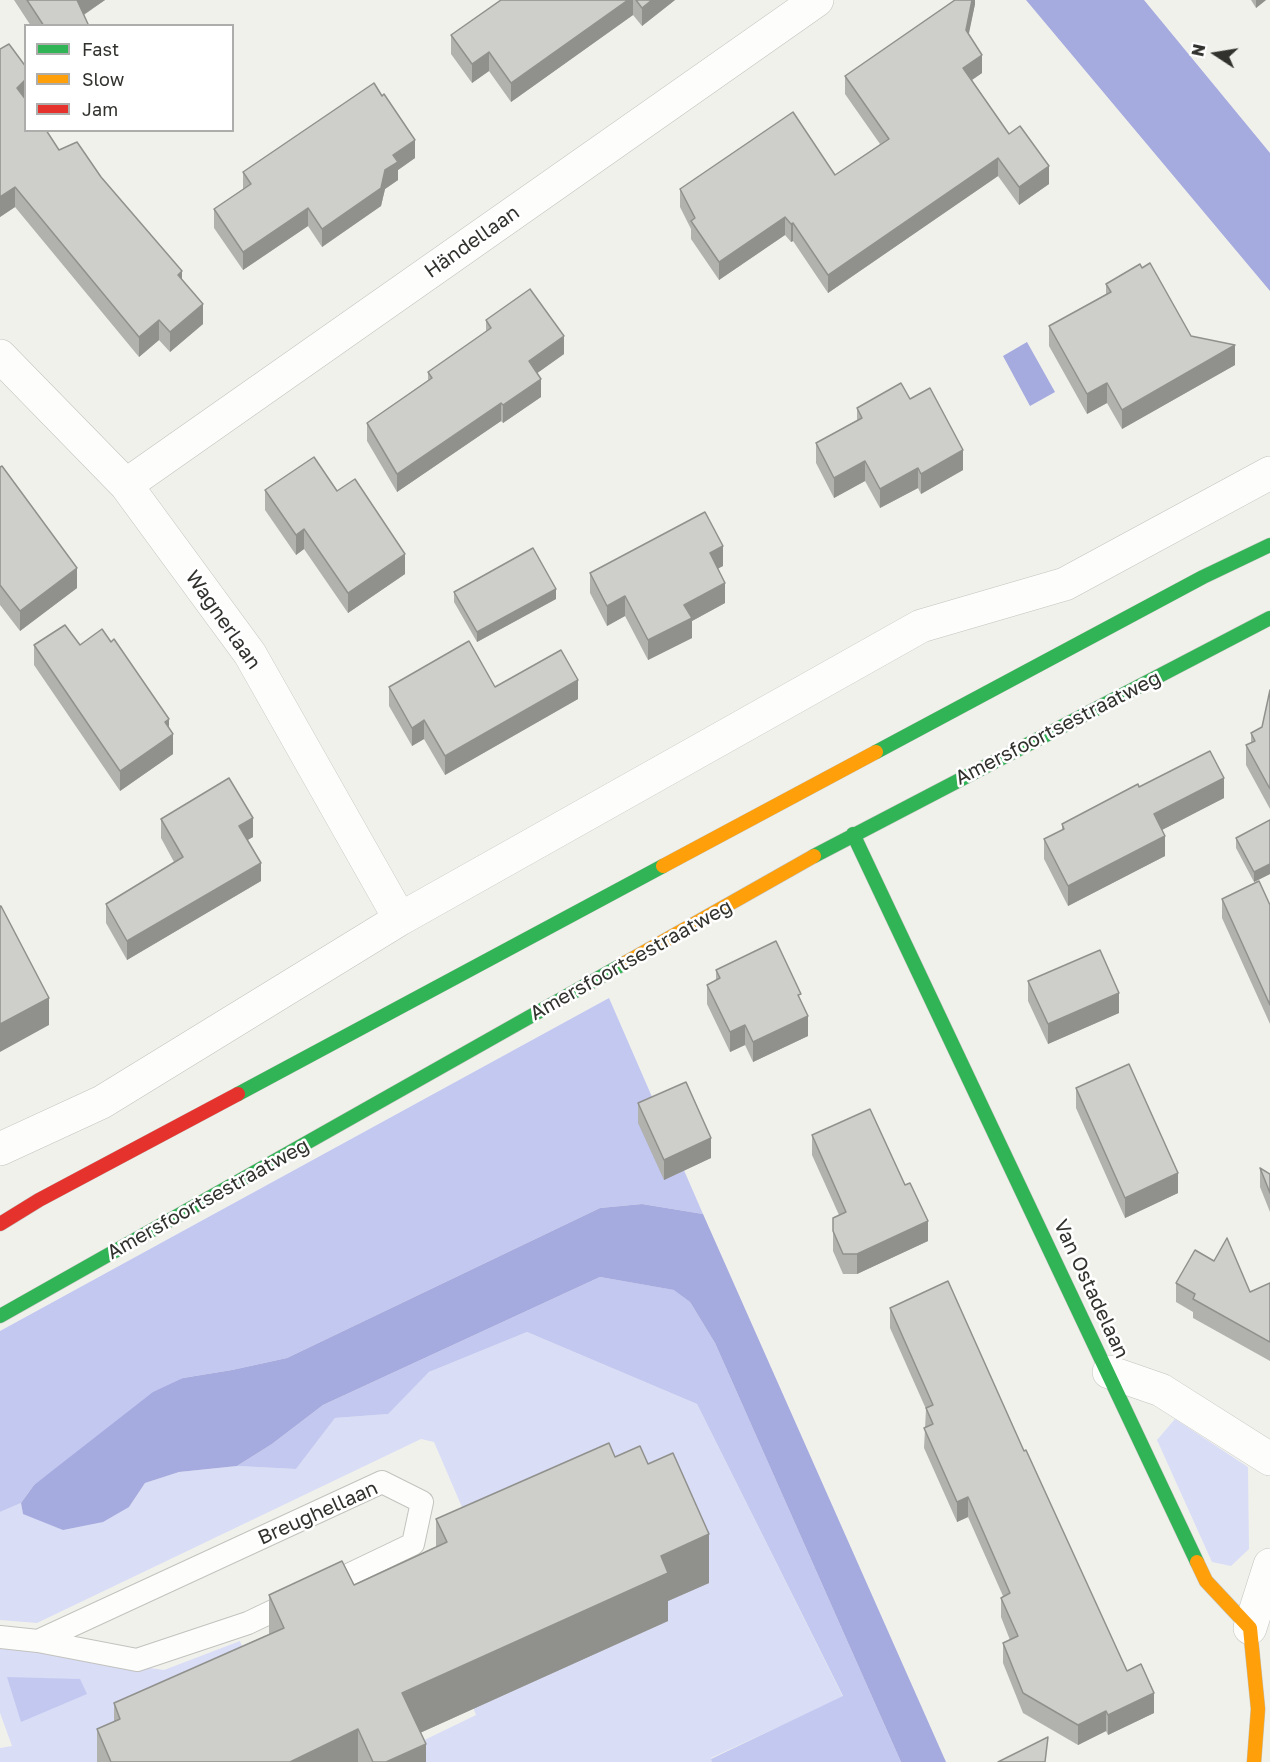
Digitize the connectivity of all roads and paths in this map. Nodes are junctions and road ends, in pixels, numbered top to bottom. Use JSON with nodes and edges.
{"nodes":[{"id":1,"x":817,"y":0,"type":"edge"},
{"id":2,"x":1,"y":359,"type":"edge"},
{"id":3,"x":1270,"y":473,"type":"edge"},
{"id":4,"x":126,"y":484,"type":"junction"},
{"id":5,"x":1270,"y":532,"type":"edge"},
{"id":6,"x":1270,"y":545,"type":"edge"},
{"id":7,"x":1203,"y":577,"type":"junction"},
{"id":8,"x":1270,"y":618,"type":"edge"},
{"id":9,"x":854,"y":834,"type":"junction"},
{"id":10,"x":400,"y":919,"type":"junction"},
{"id":11,"x":0,"y":1149,"type":"edge"},
{"id":12,"x":0,"y":1224,"type":"edge"},
{"id":13,"x":0,"y":1316,"type":"edge"},
{"id":14,"x":1109,"y":1372,"type":"junction"},
{"id":15,"x":1270,"y":1459,"type":"edge"},
{"id":16,"x":1270,"y":1565,"type":"edge"},
{"id":17,"x":1250,"y":1629,"type":"junction"},
{"id":18,"x":0,"y":1637,"type":"edge"},
{"id":19,"x":38,"y":1641,"type":"junction"},
{"id":20,"x":1254,"y":1762,"type":"edge"}],
"edges":[{"from":1,"to":4,"type":"street","name":"Händellaan"},
{"from":2,"to":4,"type":"street","name":"Wagnerlaan"},
{"from":3,"to":10,"type":"street"},
{"from":4,"to":10,"type":"street","name":"Wagnerlaan"},
{"from":5,"to":7,"type":"street"},
{"from":6,"to":7,"type":"street"},
{"from":7,"to":12,"type":"street"},
{"from":8,"to":9,"type":"street","name":"Amersfoortsestraatweg"},
{"from":9,"to":13,"type":"street","name":"Amersfoortsestraatweg"},
{"from":9,"to":14,"type":"street","name":"Van Ostadelaan"},
{"from":10,"to":11,"type":"street"},
{"from":14,"to":15,"type":"street"},
{"from":14,"to":17,"type":"street","name":"Van Ostadelaan"},
{"from":16,"to":17,"type":"street"},
{"from":17,"to":20,"type":"street"},
{"from":18,"to":19,"type":"lane","name":"Breughellaan"},
{"from":19,"to":19,"type":"lane","name":"Breughellaan"}]}
